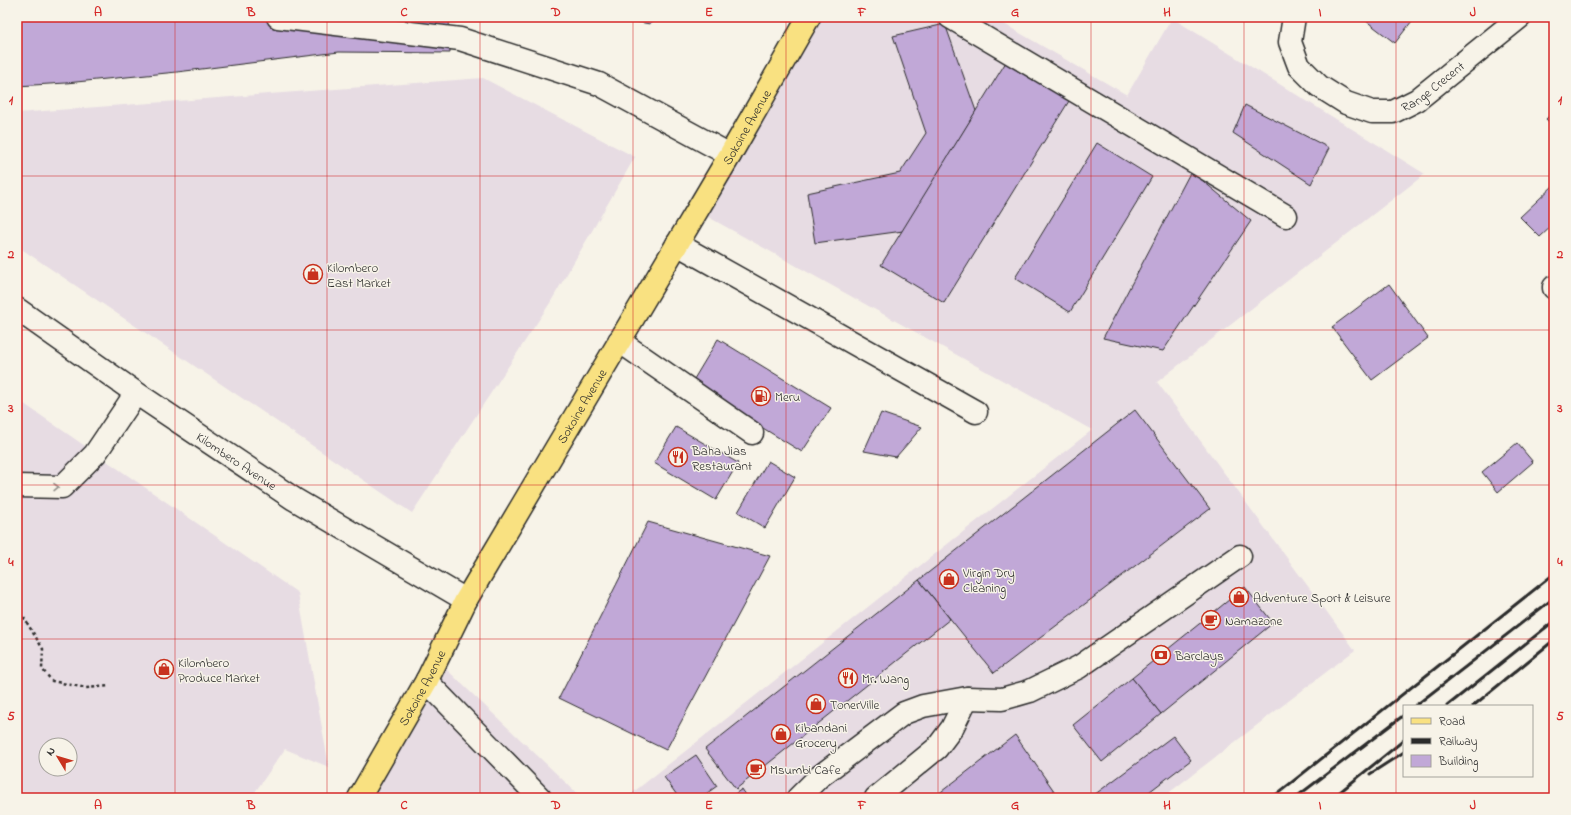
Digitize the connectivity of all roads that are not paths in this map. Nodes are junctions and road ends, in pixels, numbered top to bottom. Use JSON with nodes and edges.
{"nodes":[{"id":1,"x":278,"y":17,"type":"edge"},
{"id":2,"x":809,"y":17,"type":"edge"},
{"id":3,"x":950,"y":17,"type":"edge"},
{"id":4,"x":1294,"y":17,"type":"edge"},
{"id":5,"x":1520,"y":17,"type":"edge"},
{"id":6,"x":730,"y":155,"type":"junction"},
{"id":7,"x":1286,"y":216,"type":"dead end"},
{"id":8,"x":677,"y":244,"type":"junction"},
{"id":9,"x":17,"y":308,"type":"edge"},
{"id":10,"x":619,"y":341,"type":"junction"},
{"id":11,"x":136,"y":393,"type":"junction"},
{"id":12,"x":976,"y":412,"type":"dead end"},
{"id":13,"x":752,"y":433,"type":"dead end"},
{"id":14,"x":17,"y":486,"type":"edge"},
{"id":15,"x":1240,"y":556,"type":"dead end"},
{"id":16,"x":466,"y":600,"type":"junction"},
{"id":17,"x":427,"y":680,"type":"junction"},
{"id":18,"x":967,"y":698,"type":"junction"},
{"id":19,"x":359,"y":798,"type":"edge"},
{"id":20,"x":540,"y":798,"type":"edge"},
{"id":21,"x":798,"y":798,"type":"edge"},
{"id":22,"x":876,"y":798,"type":"edge"}],
"edges":[{"from":1,"to":6,"type":"street"},
{"from":2,"to":6,"type":"main road","name":"Sokoine Avenue"},
{"from":3,"to":7,"type":"street"},
{"from":4,"to":5,"type":"street","name":"Range Crecent"},
{"from":6,"to":8,"type":"main road","name":"Sokoine Avenue"},
{"from":8,"to":10,"type":"main road","name":"Sokoine Avenue"},
{"from":8,"to":12,"type":"street"},
{"from":9,"to":11,"type":"street","name":"Kilombero Avenue"},
{"from":10,"to":13,"type":"street"},
{"from":10,"to":16,"type":"main road","name":"Sokoine Avenue"},
{"from":14,"to":11,"type":"street","one_way":true},
{"from":11,"to":16,"type":"street","name":"Kilombero Avenue"},
{"from":15,"to":18,"type":"street"},
{"from":16,"to":17,"type":"main road","name":"Sokoine Avenue"},
{"from":17,"to":19,"type":"main road","name":"Sokoine Avenue"},
{"from":17,"to":20,"type":"street"},
{"from":18,"to":21,"type":"street"},
{"from":18,"to":22,"type":"street"}]}
